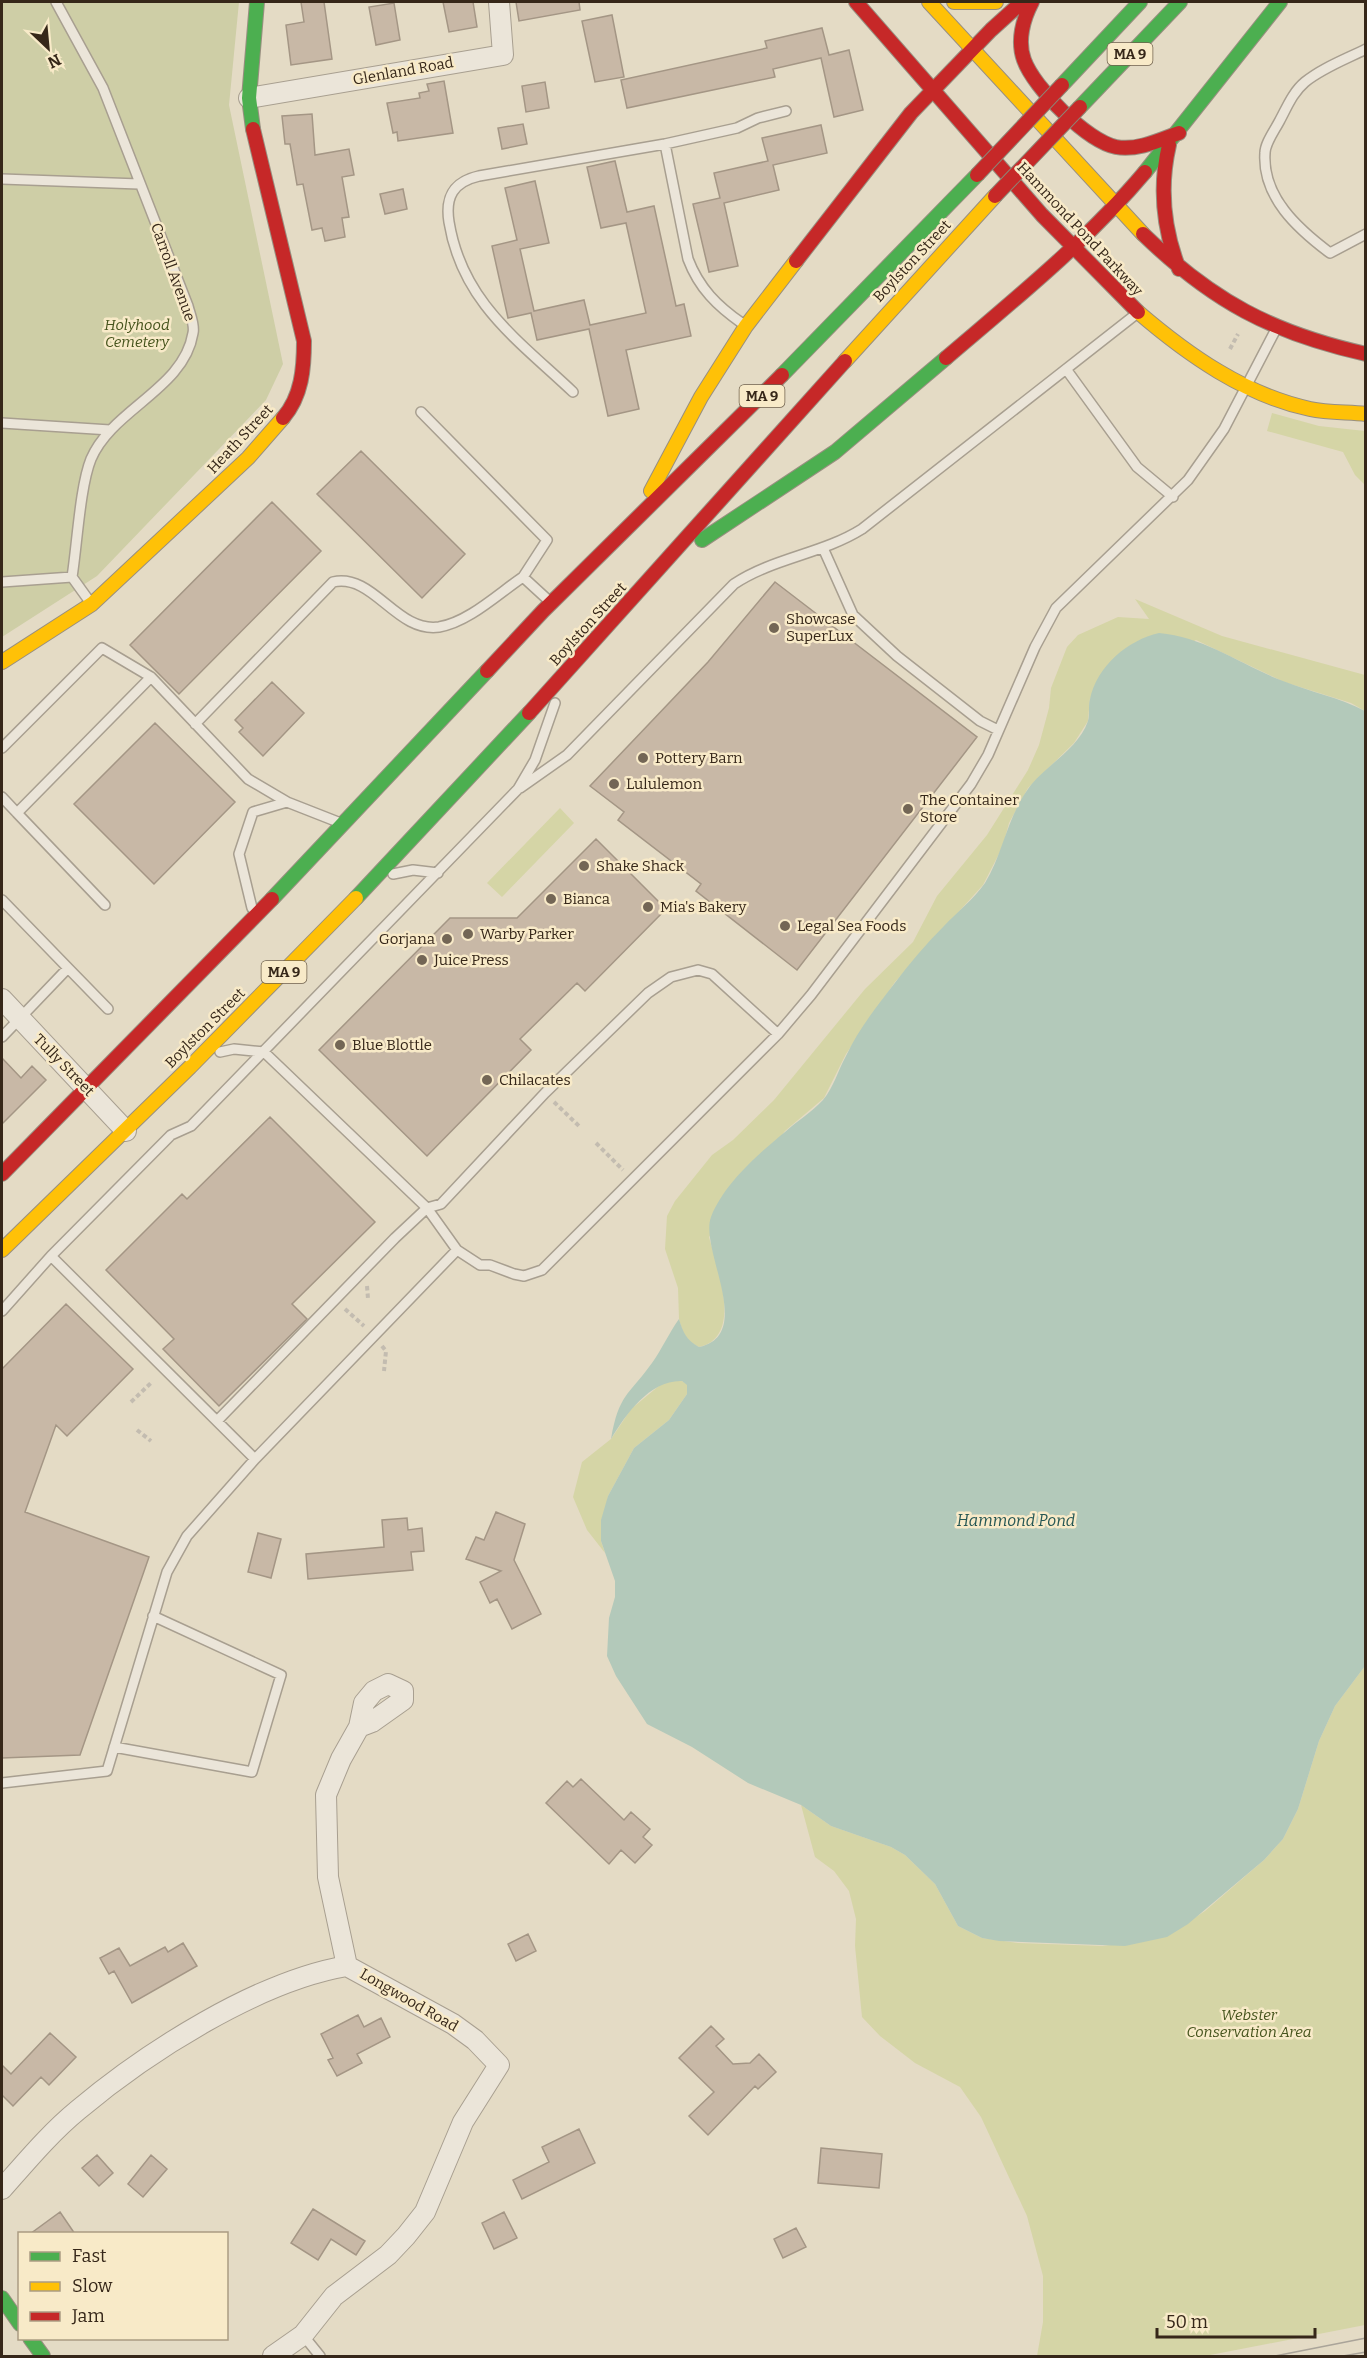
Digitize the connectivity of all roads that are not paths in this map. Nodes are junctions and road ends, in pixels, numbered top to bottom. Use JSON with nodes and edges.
{"nodes":[{"id":1,"x":56,"y":2,"type":"edge"},
{"id":2,"x":257,"y":2,"type":"edge"},
{"id":3,"x":499,"y":2,"type":"edge"},
{"id":4,"x":856,"y":2,"type":"edge"},
{"id":5,"x":929,"y":2,"type":"edge"},
{"id":6,"x":954,"y":2,"type":"edge"},
{"id":7,"x":996,"y":2,"type":"edge"},
{"id":8,"x":1022,"y":2,"type":"edge"},
{"id":9,"x":1032,"y":2,"type":"edge"},
{"id":10,"x":1140,"y":2,"type":"edge"},
{"id":11,"x":1180,"y":2,"type":"edge"},
{"id":12,"x":1280,"y":2,"type":"edge"},
{"id":13,"x":972,"y":49,"type":"junction"},
{"id":14,"x":1365,"y":49,"type":"edge"},
{"id":15,"x":932,"y":92,"type":"junction"},
{"id":16,"x":249,"y":98,"type":"junction"},
{"id":17,"x":786,"y":111,"type":"dead end"},
{"id":18,"x":1179,"y":133,"type":"junction"},
{"id":19,"x":665,"y":144,"type":"junction"},
{"id":20,"x":1169,"y":145,"type":"junction"},
{"id":21,"x":2,"y":179,"type":"edge"},
{"id":22,"x":139,"y":184,"type":"junction"},
{"id":23,"x":1115,"y":208,"type":"junction"},
{"id":24,"x":1365,"y":234,"type":"edge"},
{"id":25,"x":1073,"y":249,"type":"junction"},
{"id":26,"x":1179,"y":269,"type":"junction"},
{"id":27,"x":1138,"y":313,"type":"junction"},
{"id":28,"x":746,"y":326,"type":"junction"},
{"id":29,"x":1276,"y":330,"type":"junction"},
{"id":30,"x":1365,"y":354,"type":"edge"},
{"id":31,"x":1066,"y":369,"type":"junction"},
{"id":32,"x":1247,"y":386,"type":"junction"},
{"id":33,"x":573,"y":392,"type":"dead end"},
{"id":34,"x":421,"y":412,"type":"dead end"},
{"id":35,"x":1365,"y":414,"type":"edge"},
{"id":36,"x":2,"y":423,"type":"edge"},
{"id":37,"x":110,"y":430,"type":"junction"},
{"id":38,"x":1173,"y":497,"type":"junction"},
{"id":39,"x":638,"y":517,"type":"junction"},
{"id":40,"x":823,"y":548,"type":"junction"},
{"id":41,"x":663,"y":566,"type":"junction"},
{"id":42,"x":72,"y":577,"type":"junction"},
{"id":43,"x":523,"y":577,"type":"junction"},
{"id":44,"x":2,"y":582,"type":"edge"},
{"id":45,"x":551,"y":603,"type":"junction"},
{"id":46,"x":92,"y":604,"type":"junction"},
{"id":47,"x":2,"y":662,"type":"edge"},
{"id":48,"x":573,"y":666,"type":"junction"},
{"id":49,"x":151,"y":677,"type":"junction"},
{"id":50,"x":195,"y":724,"type":"junction"},
{"id":51,"x":998,"y":730,"type":"junction"},
{"id":52,"x":2,"y":748,"type":"edge"},
{"id":53,"x":518,"y":789,"type":"junction"},
{"id":54,"x":2,"y":797,"type":"edge"},
{"id":55,"x":287,"y":802,"type":"junction"},
{"id":56,"x":17,"y":813,"type":"junction"},
{"id":57,"x":343,"y":824,"type":"junction"},
{"id":58,"x":438,"y":873,"type":"junction"},
{"id":59,"x":360,"y":894,"type":"junction"},
{"id":60,"x":2,"y":900,"type":"edge"},
{"id":61,"x":105,"y":905,"type":"dead end"},
{"id":62,"x":254,"y":916,"type":"junction"},
{"id":63,"x":68,"y":968,"type":"junction"},
{"id":64,"x":2,"y":999,"type":"edge"},
{"id":65,"x":108,"y":1009,"type":"dead end"},
{"id":66,"x":20,"y":1019,"type":"junction"},
{"id":67,"x":778,"y":1034,"type":"junction"},
{"id":68,"x":2,"y":1036,"type":"edge"},
{"id":69,"x":264,"y":1052,"type":"junction"},
{"id":70,"x":191,"y":1066,"type":"junction"},
{"id":71,"x":86,"y":1088,"type":"junction"},
{"id":72,"x":126,"y":1131,"type":"junction"},
{"id":73,"x":2,"y":1174,"type":"edge"},
{"id":74,"x":426,"y":1208,"type":"junction"},
{"id":75,"x":2,"y":1250,"type":"edge"},
{"id":76,"x":457,"y":1250,"type":"junction"},
{"id":77,"x":51,"y":1256,"type":"junction"},
{"id":78,"x":2,"y":1311,"type":"edge"},
{"id":79,"x":217,"y":1421,"type":"junction"},
{"id":80,"x":255,"y":1459,"type":"junction"},
{"id":81,"x":153,"y":1616,"type":"junction"},
{"id":82,"x":359,"y":1727,"type":"dead end"},
{"id":83,"x":114,"y":1747,"type":"junction"},
{"id":84,"x":2,"y":1784,"type":"edge"},
{"id":85,"x":347,"y":1966,"type":"junction"},
{"id":86,"x":2,"y":2189,"type":"edge"},
{"id":87,"x":2,"y":2298,"type":"edge"},
{"id":88,"x":18,"y":2321,"type":"edge"},
{"id":89,"x":303,"y":2335,"type":"junction"},
{"id":90,"x":31,"y":2340,"type":"edge"},
{"id":91,"x":43,"y":2356,"type":"edge"},
{"id":92,"x":273,"y":2356,"type":"edge"},
{"id":93,"x":320,"y":2356,"type":"edge"}],
"edges":[{"from":1,"to":22,"type":"lane","name":"Carroll Avenue"},
{"from":2,"to":16,"type":"main road","name":"Heath Street"},
{"from":3,"to":16,"type":"street","name":"Glenland Road"},
{"from":4,"to":15,"type":"main road","name":"Hammond Pond Parkway"},
{"from":5,"to":13,"type":"main road"},
{"from":6,"to":7,"type":"main road"},
{"from":8,"to":13,"type":"main road"},
{"from":9,"to":18,"type":"main road"},
{"from":10,"to":39,"type":"main road","name":"Boylston Street","number":"MA 9","bridge":true},
{"from":11,"to":41,"type":"main road","name":"Boylston Street","number":"MA 9","bridge":true},
{"from":12,"to":18,"type":"main road"},
{"from":13,"to":15,"type":"main road"},
{"from":13,"to":23,"type":"main road"},
{"from":14,"to":24,"type":"lane"},
{"from":15,"to":25,"type":"main road","name":"Hammond Pond Parkway"},
{"from":15,"to":28,"type":"main road"},
{"from":16,"to":46,"type":"main road","name":"Heath Street"},
{"from":17,"to":19,"type":"lane"},
{"from":18,"to":20,"type":"main road"},
{"from":19,"to":28,"type":"lane"},
{"from":19,"to":33,"type":"lane"},
{"from":20,"to":23,"type":"main road"},
{"from":20,"to":26,"type":"main road"},
{"from":21,"to":22,"type":"lane"},
{"from":22,"to":37,"type":"lane","name":"Carroll Avenue"},
{"from":23,"to":25,"type":"main road"},
{"from":23,"to":26,"type":"main road"},
{"from":25,"to":27,"type":"main road","name":"Hammond Pond Parkway"},
{"from":25,"to":41,"type":"main road"},
{"from":26,"to":29,"type":"main road"},
{"from":27,"to":31,"type":"lane"},
{"from":27,"to":32,"type":"main road","name":"Hammond Pond Parkway"},
{"from":28,"to":39,"type":"main road"},
{"from":29,"to":30,"type":"main road"},
{"from":29,"to":32,"type":"lane"},
{"from":31,"to":38,"type":"lane"},
{"from":31,"to":40,"type":"lane"},
{"from":32,"to":35,"type":"main road","name":"Hammond Pond Parkway"},
{"from":32,"to":38,"type":"lane"},
{"from":34,"to":43,"type":"lane"},
{"from":36,"to":37,"type":"lane"},
{"from":37,"to":42,"type":"lane","name":"Carroll Avenue"},
{"from":38,"to":51,"type":"lane"},
{"from":39,"to":45,"type":"main road","name":"Boylston Street","number":"MA 9"},
{"from":40,"to":51,"type":"lane"},
{"from":40,"to":53,"type":"lane"},
{"from":41,"to":48,"type":"main road","name":"Boylston Street","number":"MA 9"},
{"from":42,"to":44,"type":"lane"},
{"from":42,"to":46,"type":"lane"},
{"from":43,"to":45,"type":"lane"},
{"from":43,"to":50,"type":"lane"},
{"from":45,"to":57,"type":"main road","name":"Boylston Street","number":"MA 9"},
{"from":46,"to":47,"type":"main road","name":"Heath Street"},
{"from":48,"to":53,"type":"lane"},
{"from":48,"to":59,"type":"main road","name":"Boylston Street","number":"MA 9"},
{"from":49,"to":50,"type":"lane"},
{"from":49,"to":52,"type":"lane"},
{"from":49,"to":56,"type":"lane"},
{"from":50,"to":55,"type":"lane"},
{"from":51,"to":67,"type":"lane"},
{"from":53,"to":58,"type":"lane"},
{"from":54,"to":56,"type":"lane"},
{"from":55,"to":57,"type":"lane"},
{"from":55,"to":62,"type":"lane"},
{"from":56,"to":61,"type":"lane"},
{"from":57,"to":62,"type":"main road","name":"Boylston Street","number":"MA 9"},
{"from":58,"to":59,"type":"lane"},
{"from":58,"to":69,"type":"lane"},
{"from":59,"to":70,"type":"main road","name":"Boylston Street","number":"MA 9"},
{"from":60,"to":63,"type":"lane"},
{"from":62,"to":71,"type":"main road","name":"Boylston Street","number":"MA 9"},
{"from":63,"to":65,"type":"lane"},
{"from":63,"to":66,"type":"lane"},
{"from":64,"to":66,"type":"street","name":"Tully Street"},
{"from":66,"to":68,"type":"lane"},
{"from":66,"to":71,"type":"street","name":"Tully Street"},
{"from":67,"to":74,"type":"lane"},
{"from":67,"to":76,"type":"lane"},
{"from":69,"to":70,"type":"lane"},
{"from":69,"to":74,"type":"lane"},
{"from":69,"to":77,"type":"lane"},
{"from":70,"to":72,"type":"main road","name":"Boylston Street","number":"MA 9"},
{"from":71,"to":72,"type":"street","name":"Tully Street"},
{"from":71,"to":73,"type":"main road","name":"Boylston Street","number":"MA 9"},
{"from":72,"to":75,"type":"main road","name":"Boylston Street","number":"MA 9"},
{"from":74,"to":76,"type":"lane"},
{"from":74,"to":79,"type":"lane"},
{"from":76,"to":80,"type":"lane"},
{"from":77,"to":78,"type":"lane"},
{"from":77,"to":79,"type":"lane"},
{"from":79,"to":80,"type":"lane"},
{"from":80,"to":81,"type":"lane"},
{"from":81,"to":83,"type":"lane"},
{"from":81,"to":83,"type":"lane"},
{"from":82,"to":85,"type":"street"},
{"from":83,"to":84,"type":"lane"},
{"from":85,"to":86,"type":"street","name":"Longwood Road"},
{"from":85,"to":89,"type":"street","name":"Longwood Road"},
{"from":87,"to":88,"type":"main road"},
{"from":89,"to":92,"type":"street","name":"Longwood Road"},
{"from":89,"to":93,"type":"lane"},
{"from":90,"to":91,"type":"main road"}]}
